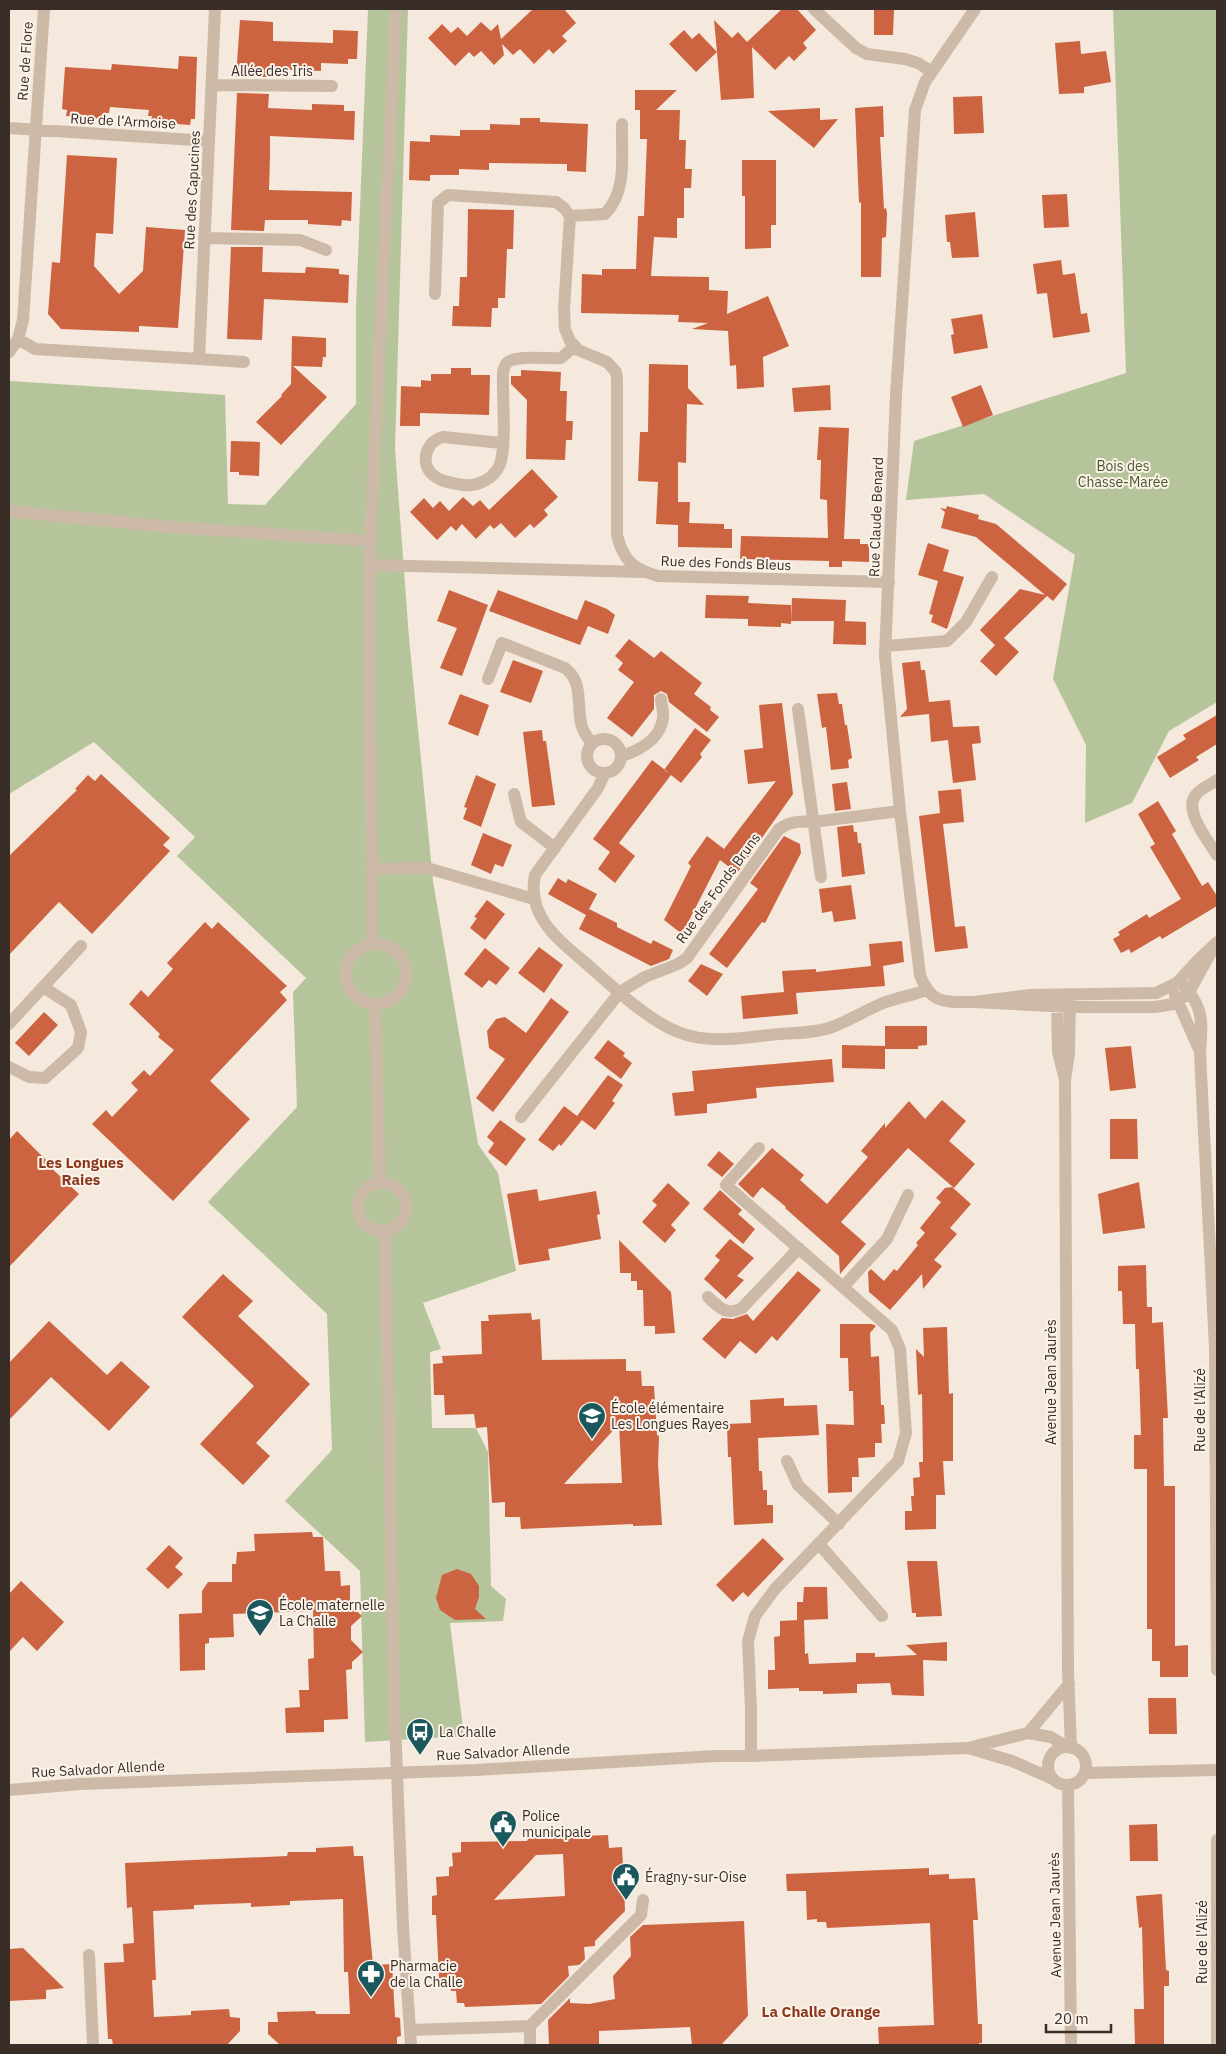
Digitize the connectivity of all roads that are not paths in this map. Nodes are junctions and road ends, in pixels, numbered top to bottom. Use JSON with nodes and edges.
{"nodes":[{"id":1,"x":44,"y":9,"type":"edge"},
{"id":2,"x":215,"y":9,"type":"edge"},
{"id":3,"x":396,"y":9,"type":"edge"},
{"id":4,"x":814,"y":9,"type":"edge"},
{"id":5,"x":976,"y":9,"type":"edge"},
{"id":6,"x":932,"y":72,"type":"junction"},
{"id":7,"x":212,"y":85,"type":"junction"},
{"id":8,"x":332,"y":86,"type":"dead end"},
{"id":9,"x":622,"y":124,"type":"dead end"},
{"id":10,"x":9,"y":128,"type":"edge"},
{"id":11,"x":35,"y":130,"type":"junction"},
{"id":12,"x":209,"y":141,"type":"junction"},
{"id":13,"x":570,"y":216,"type":"junction"},
{"id":14,"x":204,"y":238,"type":"junction"},
{"id":15,"x":326,"y":250,"type":"dead end"},
{"id":16,"x":435,"y":294,"type":"dead end"},
{"id":17,"x":18,"y":339,"type":"junction"},
{"id":18,"x":575,"y":346,"type":"junction"},
{"id":19,"x":9,"y":352,"type":"edge"},
{"id":20,"x":198,"y":359,"type":"junction"},
{"id":21,"x":244,"y":362,"type":"dead end"},
{"id":22,"x":502,"y":444,"type":"junction"},
{"id":23,"x":9,"y":512,"type":"edge"},
{"id":24,"x":370,"y":542,"type":"junction"},
{"id":25,"x":370,"y":565,"type":"junction"},
{"id":26,"x":643,"y":572,"type":"junction"},
{"id":27,"x":992,"y":576,"type":"dead end"},
{"id":28,"x":889,"y":582,"type":"junction"},
{"id":29,"x":886,"y":646,"type":"junction"},
{"id":30,"x":488,"y":679,"type":"dead end"},
{"id":31,"x":661,"y":698,"type":"dead end"},
{"id":32,"x":798,"y":710,"type":"dead end"},
{"id":33,"x":592,"y":744,"type":"junction"},
{"id":34,"x":622,"y":756,"type":"junction"},
{"id":35,"x":605,"y":773,"type":"junction"},
{"id":36,"x":1217,"y":780,"type":"edge"},
{"id":37,"x":514,"y":794,"type":"dead end"},
{"id":38,"x":900,"y":811,"type":"junction"},
{"id":39,"x":814,"y":822,"type":"junction"},
{"id":40,"x":555,"y":848,"type":"junction"},
{"id":41,"x":1217,"y":855,"type":"edge"},
{"id":42,"x":372,"y":869,"type":"junction"},
{"id":43,"x":821,"y":877,"type":"dead end"},
{"id":44,"x":534,"y":899,"type":"junction"},
{"id":45,"x":1216,"y":943,"type":"edge"},
{"id":46,"x":372,"y":944,"type":"junction"},
{"id":47,"x":81,"y":946,"type":"dead end"},
{"id":48,"x":1175,"y":984,"type":"junction"},
{"id":49,"x":43,"y":987,"type":"junction"},
{"id":50,"x":927,"y":990,"type":"junction"},
{"id":51,"x":620,"y":992,"type":"junction"},
{"id":52,"x":1190,"y":992,"type":"junction"},
{"id":53,"x":1064,"y":1001,"type":"junction"},
{"id":54,"x":1178,"y":1002,"type":"junction"},
{"id":55,"x":375,"y":1004,"type":"junction"},
{"id":56,"x":9,"y":1024,"type":"edge"},
{"id":57,"x":1200,"y":1054,"type":"junction"},
{"id":58,"x":10,"y":1068,"type":"edge"},
{"id":59,"x":521,"y":1116,"type":"dead end"},
{"id":60,"x":759,"y":1148,"type":"dead end"},
{"id":61,"x":1212,"y":1150,"type":"edge"},
{"id":62,"x":380,"y":1183,"type":"junction"},
{"id":63,"x":908,"y":1195,"type":"dead end"},
{"id":64,"x":385,"y":1231,"type":"junction"},
{"id":65,"x":799,"y":1248,"type":"junction"},
{"id":66,"x":843,"y":1287,"type":"junction"},
{"id":67,"x":708,"y":1297,"type":"dead end"},
{"id":68,"x":1216,"y":1348,"type":"edge"},
{"id":69,"x":786,"y":1461,"type":"dead end"},
{"id":70,"x":839,"y":1524,"type":"junction"},
{"id":71,"x":819,"y":1544,"type":"junction"},
{"id":72,"x":882,"y":1616,"type":"dead end"},
{"id":73,"x":1217,"y":1670,"type":"edge"},
{"id":74,"x":1069,"y":1684,"type":"junction"},
{"id":75,"x":1028,"y":1733,"type":"junction"},
{"id":76,"x":968,"y":1748,"type":"junction"},
{"id":77,"x":1069,"y":1748,"type":"junction"},
{"id":78,"x":750,"y":1756,"type":"junction"},
{"id":79,"x":1217,"y":1770,"type":"edge"},
{"id":80,"x":1085,"y":1772,"type":"junction"},
{"id":81,"x":1053,"y":1779,"type":"junction"},
{"id":82,"x":1068,"y":1785,"type":"junction"},
{"id":83,"x":9,"y":1790,"type":"edge"},
{"id":84,"x":1217,"y":1840,"type":"edge"},
{"id":85,"x":643,"y":1900,"type":"dead end"},
{"id":86,"x":89,"y":1955,"type":"dead end"},
{"id":87,"x":530,"y":2026,"type":"junction"},
{"id":88,"x":410,"y":2030,"type":"junction"},
{"id":89,"x":93,"y":2045,"type":"edge"},
{"id":90,"x":411,"y":2045,"type":"edge"},
{"id":91,"x":530,"y":2045,"type":"edge"},
{"id":92,"x":1071,"y":2045,"type":"edge"},
{"id":93,"x":1217,"y":2045,"type":"edge"}],
"edges":[{"from":1,"to":11,"type":"street","name":"Rue de Flore"},
{"from":2,"to":7,"type":"street","name":"Rue des Capucines"},
{"from":3,"to":24,"type":"street"},
{"from":4,"to":6,"type":"street"},
{"from":5,"to":6,"type":"street","name":"Rue Claude Benard"},
{"from":6,"to":28,"type":"street","name":"Rue Claude Benard"},
{"from":7,"to":8,"type":"street","name":"Allée des Iris"},
{"from":7,"to":12,"type":"street","name":"Rue des Capucines"},
{"from":9,"to":13,"type":"street"},
{"from":10,"to":11,"type":"street","name":"Rue de l’Armoise"},
{"from":11,"to":12,"type":"street","name":"Rue de l’Armoise"},
{"from":11,"to":17,"type":"street","name":"Rue de Flore"},
{"from":12,"to":14,"type":"street","name":"Rue des Capucines"},
{"from":13,"to":16,"type":"street"},
{"from":13,"to":18,"type":"street"},
{"from":14,"to":15,"type":"street"},
{"from":14,"to":20,"type":"street","name":"Rue des Capucines"},
{"from":17,"to":19,"type":"street","name":"Rue de Flore"},
{"from":17,"to":20,"type":"street"},
{"from":18,"to":22,"type":"street"},
{"from":18,"to":26,"type":"street","name":"Rue des Fonds Bleus"},
{"from":20,"to":21,"type":"street"},
{"from":22,"to":22,"type":"street"},
{"from":23,"to":24,"type":"street"},
{"from":24,"to":25,"type":"street"},
{"from":25,"to":26,"type":"street"},
{"from":25,"to":42,"type":"street"},
{"from":26,"to":28,"type":"street","name":"Rue des Fonds Bleus"},
{"from":27,"to":29,"type":"street"},
{"from":28,"to":29,"type":"street","name":"Rue Claude Benard"},
{"from":29,"to":38,"type":"street","name":"Rue Claude Benard"},
{"from":30,"to":33,"type":"street"},
{"from":31,"to":34,"type":"street"},
{"from":32,"to":39,"type":"street"},
{"from":33,"to":34,"type":"street"},
{"from":33,"to":35,"type":"street"},
{"from":34,"to":35,"type":"street"},
{"from":35,"to":40,"type":"street"},
{"from":36,"to":41,"type":"street"},
{"from":37,"to":40,"type":"street"},
{"from":38,"to":39,"type":"street","name":"Rue des Fonds Bruns"},
{"from":38,"to":50,"type":"street","name":"Rue Claude Benard"},
{"from":39,"to":43,"type":"street"},
{"from":39,"to":51,"type":"street","name":"Rue des Fonds Bruns"},
{"from":40,"to":44,"type":"street"},
{"from":42,"to":44,"type":"street"},
{"from":42,"to":46,"type":"street"},
{"from":44,"to":51,"type":"street"},
{"from":45,"to":48,"type":"street"},
{"from":45,"to":52,"type":"street"},
{"from":46,"to":55,"type":"street"},
{"from":46,"to":55,"type":"street"},
{"from":47,"to":49,"type":"street"},
{"from":48,"to":52,"type":"street","name":"Rue de l'Alizé"},
{"from":48,"to":53,"type":"street"},
{"from":48,"to":54,"type":"street","name":"Rue de l'Alizé"},
{"from":49,"to":56,"type":"street"},
{"from":49,"to":58,"type":"street"},
{"from":50,"to":51,"type":"street"},
{"from":50,"to":53,"type":"street"},
{"from":51,"to":59,"type":"street","name":"Rue des Fonds Bruns"},
{"from":52,"to":54,"type":"street"},
{"from":52,"to":57,"type":"street","name":"Rue de l'Alizé"},
{"from":53,"to":54,"type":"street"},
{"from":53,"to":74,"type":"street","name":"Avenue Jean Jaurès"},
{"from":54,"to":57,"type":"street","name":"Rue de l'Alizé"},
{"from":55,"to":62,"type":"street"},
{"from":57,"to":61,"type":"street","name":"Rue de l'Alizé"},
{"from":60,"to":65,"type":"street"},
{"from":61,"to":68,"type":"street","name":"Rue de l'Alizé"},
{"from":62,"to":64,"type":"street"},
{"from":62,"to":64,"type":"street"},
{"from":63,"to":66,"type":"street"},
{"from":64,"to":88,"type":"street","bridge":true},
{"from":65,"to":66,"type":"street"},
{"from":65,"to":67,"type":"street"},
{"from":66,"to":70,"type":"street"},
{"from":68,"to":73,"type":"street","name":"Rue de l'Alizé"},
{"from":69,"to":70,"type":"street"},
{"from":70,"to":71,"type":"street"},
{"from":71,"to":72,"type":"street"},
{"from":71,"to":78,"type":"street"},
{"from":74,"to":75,"type":"street"},
{"from":74,"to":77,"type":"street","name":"Avenue Jean Jaurès"},
{"from":75,"to":76,"type":"street","name":"Rue Salvador Allende"},
{"from":75,"to":77,"type":"street","name":"Rue Salvador Allende"},
{"from":76,"to":78,"type":"street","name":"Rue Salvador Allende"},
{"from":76,"to":81,"type":"street","name":"Rue Salvador Allende"},
{"from":77,"to":80,"type":"street"},
{"from":77,"to":81,"type":"street"},
{"from":78,"to":83,"type":"street","name":"Rue Salvador Allende"},
{"from":79,"to":80,"type":"street"},
{"from":80,"to":82,"type":"street"},
{"from":81,"to":82,"type":"street"},
{"from":82,"to":92,"type":"street","name":"Avenue Jean Jaurès"},
{"from":84,"to":93,"type":"street","name":"Rue de l'Alizé"},
{"from":85,"to":87,"type":"street"},
{"from":86,"to":89,"type":"street"},
{"from":87,"to":88,"type":"street"},
{"from":87,"to":91,"type":"street"},
{"from":88,"to":90,"type":"street"}]}
